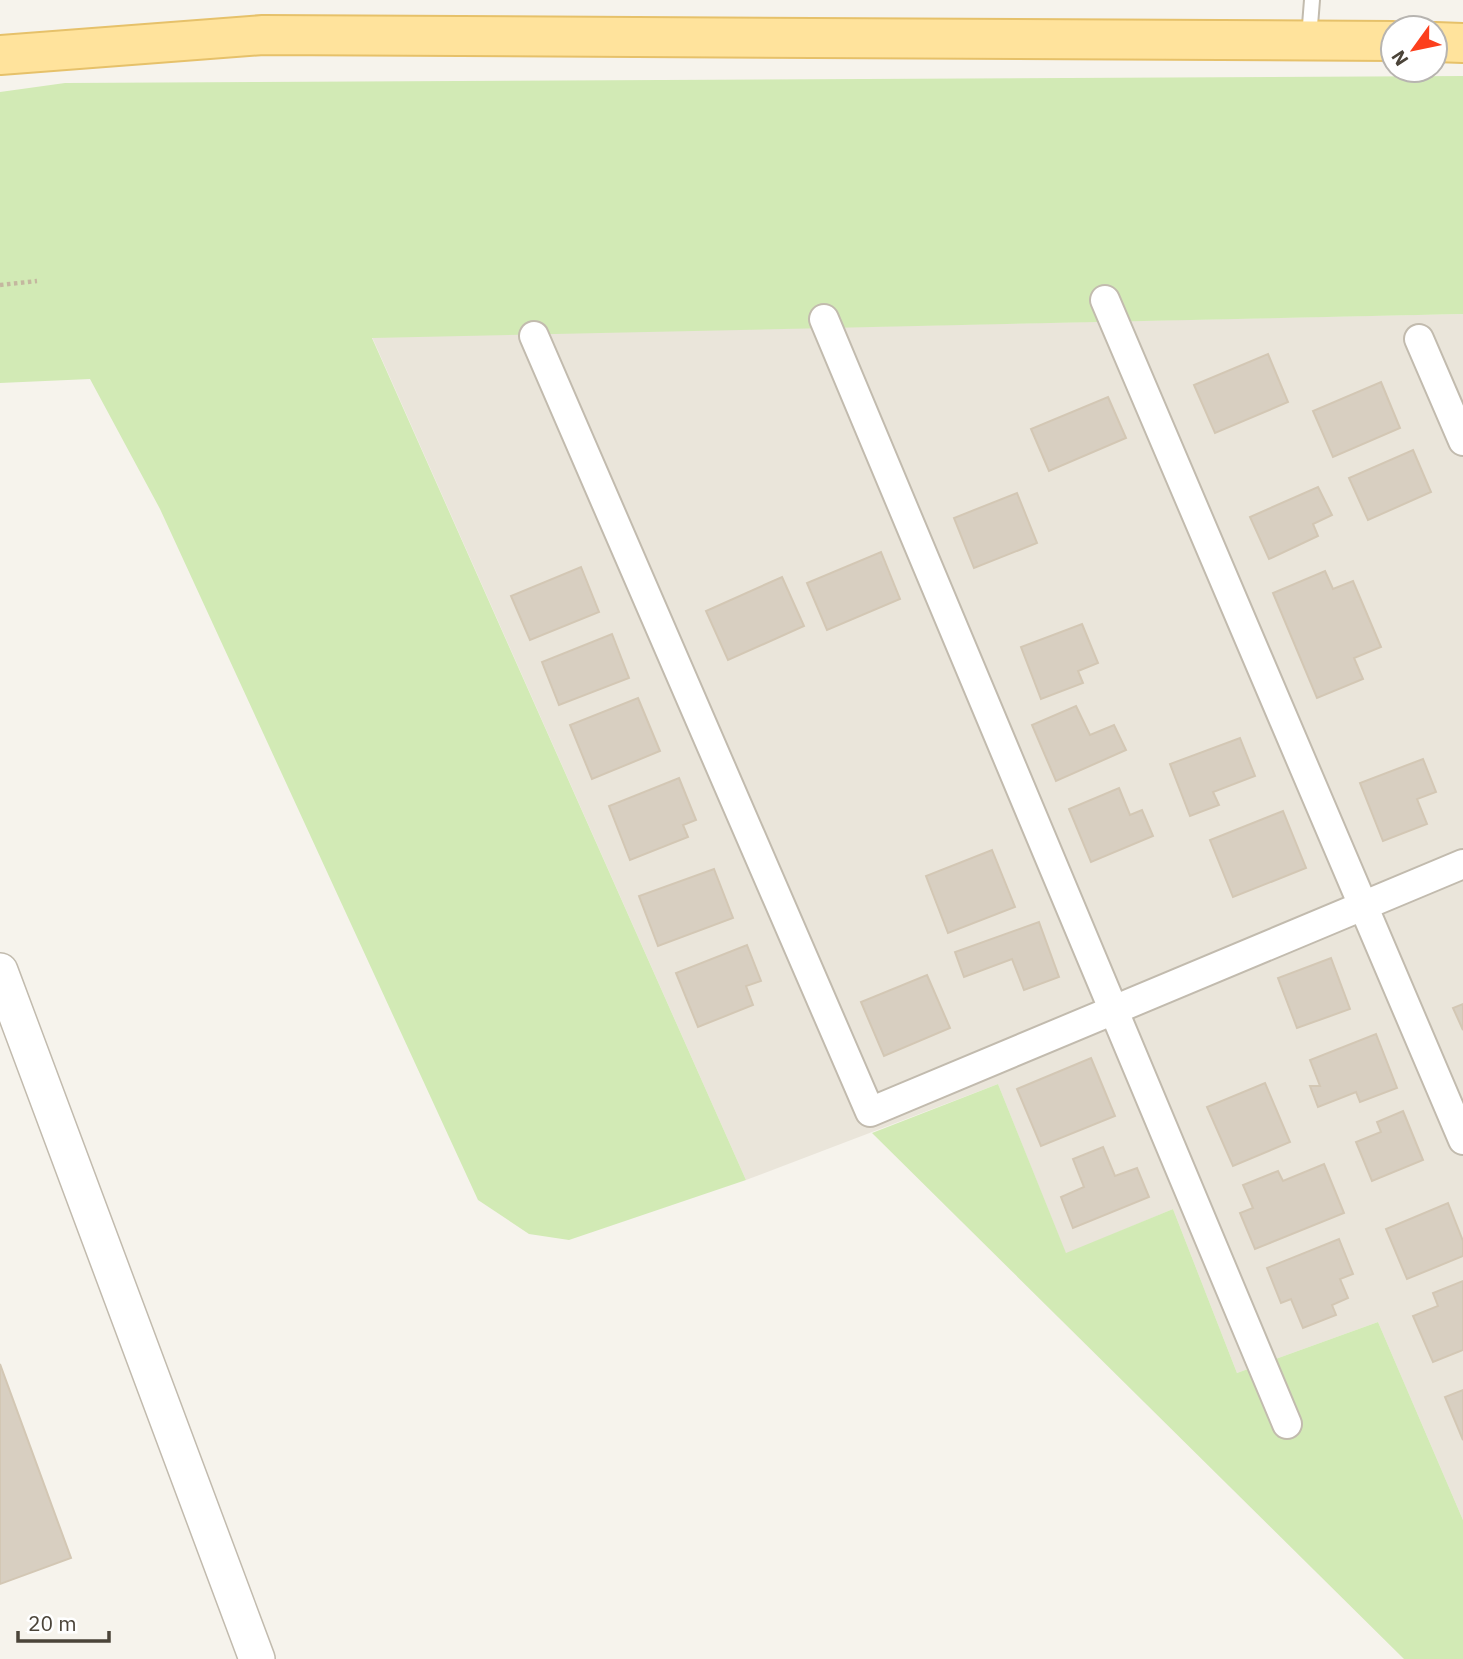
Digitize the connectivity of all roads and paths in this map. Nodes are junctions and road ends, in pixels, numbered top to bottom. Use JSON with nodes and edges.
{"nodes":[{"id":1,"x":1312,"y":0,"type":"edge"},
{"id":2,"x":1309,"y":38,"type":"junction"},
{"id":3,"x":1379,"y":40,"type":"edge"},
{"id":4,"x":0,"y":55,"type":"edge"},
{"id":5,"x":37,"y":281,"type":"dead end"},
{"id":6,"x":0,"y":285,"type":"edge"},
{"id":7,"x":1105,"y":300,"type":"dead end"},
{"id":8,"x":824,"y":318,"type":"dead end"},
{"id":9,"x":534,"y":336,"type":"dead end"},
{"id":10,"x":1419,"y":339,"type":"dead end"},
{"id":11,"x":1463,"y":441,"type":"edge"},
{"id":12,"x":1463,"y":864,"type":"edge"},
{"id":13,"x":1363,"y":906,"type":"junction"},
{"id":14,"x":0,"y":971,"type":"edge"},
{"id":15,"x":1114,"y":1010,"type":"junction"},
{"id":16,"x":1463,"y":1140,"type":"edge"},
{"id":17,"x":1287,"y":1424,"type":"dead end"},
{"id":18,"x":257,"y":1659,"type":"edge"}],
"edges":[{"from":1,"to":2,"type":"lane"},
{"from":2,"to":3,"type":"main road"},
{"from":2,"to":4,"type":"main road"},
{"from":5,"to":6,"type":"path"},
{"from":7,"to":13,"type":"street"},
{"from":8,"to":15,"type":"street"},
{"from":9,"to":15,"type":"street"},
{"from":10,"to":11,"type":"street"},
{"from":12,"to":13,"type":"street"},
{"from":13,"to":15,"type":"street"},
{"from":13,"to":16,"type":"street"},
{"from":14,"to":18,"type":"street"},
{"from":15,"to":17,"type":"street"}]}
